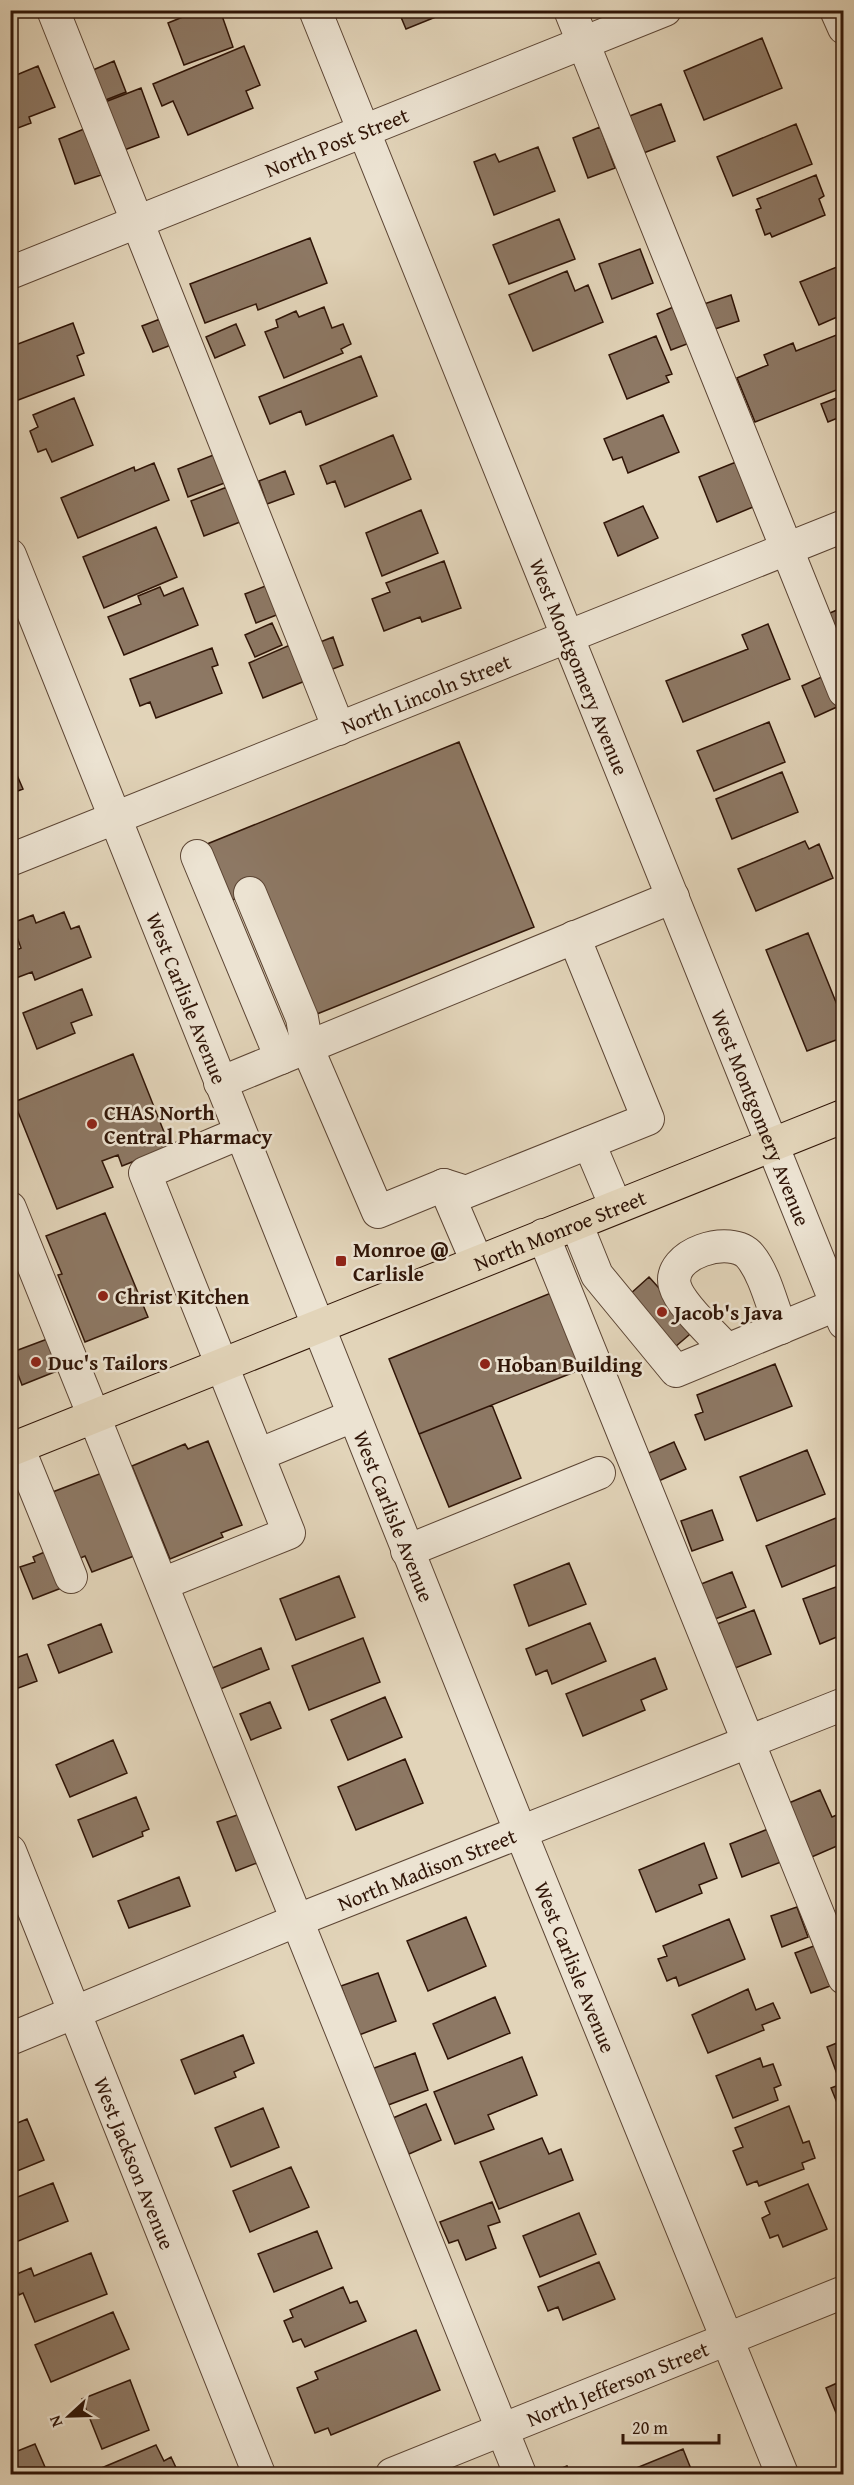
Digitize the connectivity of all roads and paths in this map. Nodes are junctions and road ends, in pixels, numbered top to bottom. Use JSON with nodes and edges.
{"nodes":[{"id":1,"x":53,"y":10,"type":"edge"},
{"id":2,"x":315,"y":10,"type":"edge"},
{"id":3,"x":570,"y":10,"type":"edge"},
{"id":4,"x":664,"y":10,"type":"edge"},
{"id":5,"x":836,"y":10,"type":"edge"},
{"id":6,"x":843,"y":28,"type":"edge"},
{"id":7,"x":583,"y":42,"type":"junction"},
{"id":8,"x":363,"y":132,"type":"junction"},
{"id":9,"x":138,"y":223,"type":"junction"},
{"id":10,"x":10,"y":273,"type":"edge"},
{"id":11,"x":843,"y":526,"type":"edge"},
{"id":12,"x":786,"y":549,"type":"junction"},
{"id":13,"x":10,"y":555,"type":"edge"},
{"id":14,"x":569,"y":637,"type":"junction"},
{"id":15,"x":843,"y":691,"type":"edge"},
{"id":16,"x":339,"y":729,"type":"junction"},
{"id":17,"x":115,"y":819,"type":"junction"},
{"id":18,"x":197,"y":856,"type":"dead end"},
{"id":19,"x":10,"y":860,"type":"edge"},
{"id":20,"x":250,"y":893,"type":"dead end"},
{"id":21,"x":673,"y":897,"type":"junction"},
{"id":22,"x":574,"y":937,"type":"junction"},
{"id":23,"x":294,"y":1052,"type":"junction"},
{"id":24,"x":220,"y":1083,"type":"junction"},
{"id":25,"x":843,"y":1116,"type":"edge"},
{"id":26,"x":240,"y":1133,"type":"junction"},
{"id":27,"x":589,"y":1143,"type":"junction"},
{"id":28,"x":772,"y":1145,"type":"junction"},
{"id":29,"x":444,"y":1185,"type":"junction"},
{"id":30,"x":616,"y":1207,"type":"junction"},
{"id":31,"x":10,"y":1208,"type":"edge"},
{"id":32,"x":576,"y":1223,"type":"junction"},
{"id":33,"x":543,"y":1235,"type":"junction"},
{"id":34,"x":477,"y":1262,"type":"junction"},
{"id":35,"x":833,"y":1266,"type":"edge"},
{"id":36,"x":840,"y":1314,"type":"edge"},
{"id":37,"x":317,"y":1326,"type":"junction"},
{"id":38,"x":781,"y":1328,"type":"junction"},
{"id":39,"x":727,"y":1350,"type":"junction"},
{"id":40,"x":223,"y":1364,"type":"junction"},
{"id":41,"x":353,"y":1416,"type":"junction"},
{"id":42,"x":94,"y":1417,"type":"junction"},
{"id":43,"x":14,"y":1449,"type":"edge"},
{"id":44,"x":258,"y":1455,"type":"junction"},
{"id":45,"x":599,"y":1473,"type":"dead end"},
{"id":46,"x":407,"y":1551,"type":"junction"},
{"id":47,"x":71,"y":1577,"type":"dead end"},
{"id":48,"x":162,"y":1584,"type":"junction"},
{"id":49,"x":843,"y":1704,"type":"edge"},
{"id":50,"x":747,"y":1743,"type":"junction"},
{"id":51,"x":521,"y":1833,"type":"junction"},
{"id":52,"x":10,"y":1851,"type":"edge"},
{"id":53,"x":298,"y":1920,"type":"junction"},
{"id":54,"x":843,"y":1978,"type":"edge"},
{"id":55,"x":76,"y":2012,"type":"junction"},
{"id":56,"x":10,"y":2038,"type":"edge"},
{"id":57,"x":843,"y":2292,"type":"edge"},
{"id":58,"x":728,"y":2340,"type":"junction"},
{"id":59,"x":503,"y":2431,"type":"junction"},
{"id":60,"x":259,"y":2475,"type":"edge"},
{"id":61,"x":392,"y":2475,"type":"edge"},
{"id":62,"x":520,"y":2475,"type":"edge"},
{"id":63,"x":782,"y":2475,"type":"edge"}],
"edges":[{"from":1,"to":9,"type":"street"},
{"from":2,"to":8,"type":"street","name":"West Montgomery Avenue"},
{"from":3,"to":7,"type":"street"},
{"from":4,"to":7,"type":"street","name":"North Post Street"},
{"from":5,"to":6,"type":"street"},
{"from":7,"to":8,"type":"street","name":"North Post Street"},
{"from":7,"to":12,"type":"street"},
{"from":8,"to":9,"type":"street","name":"North Post Street"},
{"from":8,"to":14,"type":"street","name":"West Montgomery Avenue"},
{"from":9,"to":10,"type":"street","name":"North Post Street"},
{"from":9,"to":16,"type":"street"},
{"from":11,"to":12,"type":"street","name":"North Lincoln Street"},
{"from":12,"to":14,"type":"street","name":"North Lincoln Street"},
{"from":12,"to":15,"type":"street"},
{"from":13,"to":17,"type":"street","name":"West Carlisle Avenue"},
{"from":14,"to":16,"type":"street","name":"North Lincoln Street"},
{"from":14,"to":21,"type":"street","name":"West Montgomery Avenue"},
{"from":16,"to":17,"type":"street","name":"North Lincoln Street"},
{"from":17,"to":19,"type":"street","name":"North Lincoln Street"},
{"from":17,"to":24,"type":"street","name":"West Carlisle Avenue"},
{"from":18,"to":23,"type":"street"},
{"from":20,"to":23,"type":"street"},
{"from":21,"to":22,"type":"street"},
{"from":21,"to":28,"type":"street","name":"West Montgomery Avenue"},
{"from":22,"to":23,"type":"street"},
{"from":22,"to":27,"type":"street"},
{"from":23,"to":24,"type":"street"},
{"from":23,"to":29,"type":"street"},
{"from":24,"to":26,"type":"street","name":"West Carlisle Avenue"},
{"from":25,"to":28,"type":"main road","name":"North Monroe Street"},
{"from":26,"to":37,"type":"street","name":"West Carlisle Avenue"},
{"from":26,"to":40,"type":"street"},
{"from":27,"to":29,"type":"street"},
{"from":27,"to":30,"type":"street"},
{"from":28,"to":30,"type":"main road","name":"North Monroe Street"},
{"from":28,"to":35,"type":"street","name":"West Montgomery Avenue"},
{"from":29,"to":34,"type":"street"},
{"from":30,"to":32,"type":"main road","name":"North Monroe Street"},
{"from":31,"to":42,"type":"street"},
{"from":32,"to":33,"type":"main road","name":"North Monroe Street"},
{"from":32,"to":39,"type":"street"},
{"from":33,"to":34,"type":"main road","name":"North Monroe Street"},
{"from":33,"to":50,"type":"street"},
{"from":34,"to":37,"type":"main road","name":"North Monroe Street"},
{"from":35,"to":36,"type":"street","name":"West Montgomery Avenue"},
{"from":36,"to":38,"type":"street"},
{"from":37,"to":40,"type":"main road","name":"North Monroe Street"},
{"from":37,"to":41,"type":"street","name":"West Carlisle Avenue"},
{"from":38,"to":39,"type":"street"},
{"from":38,"to":39,"type":"street"},
{"from":40,"to":42,"type":"main road","name":"North Monroe Street"},
{"from":40,"to":44,"type":"street"},
{"from":41,"to":44,"type":"street"},
{"from":41,"to":46,"type":"street","name":"West Carlisle Avenue"},
{"from":42,"to":43,"type":"main road","name":"North Monroe Street"},
{"from":42,"to":48,"type":"street"},
{"from":43,"to":47,"type":"street"},
{"from":44,"to":48,"type":"street"},
{"from":45,"to":46,"type":"street"},
{"from":46,"to":51,"type":"street","name":"West Carlisle Avenue"},
{"from":48,"to":53,"type":"street"},
{"from":49,"to":50,"type":"street","name":"North Madison Street"},
{"from":50,"to":51,"type":"street","name":"North Madison Street"},
{"from":50,"to":54,"type":"street"},
{"from":51,"to":53,"type":"street","name":"North Madison Street"},
{"from":51,"to":58,"type":"street","name":"West Carlisle Avenue"},
{"from":52,"to":55,"type":"street","name":"West Jackson Avenue"},
{"from":53,"to":55,"type":"street","name":"North Madison Street"},
{"from":53,"to":59,"type":"street"},
{"from":55,"to":56,"type":"street","name":"North Madison Street"},
{"from":55,"to":60,"type":"street","name":"West Jackson Avenue"},
{"from":57,"to":58,"type":"street","name":"North Jefferson Street"},
{"from":58,"to":59,"type":"street","name":"North Jefferson Street"},
{"from":58,"to":63,"type":"street","name":"West Carlisle Avenue"},
{"from":59,"to":61,"type":"street","name":"North Jefferson Street"},
{"from":59,"to":62,"type":"street"}]}
